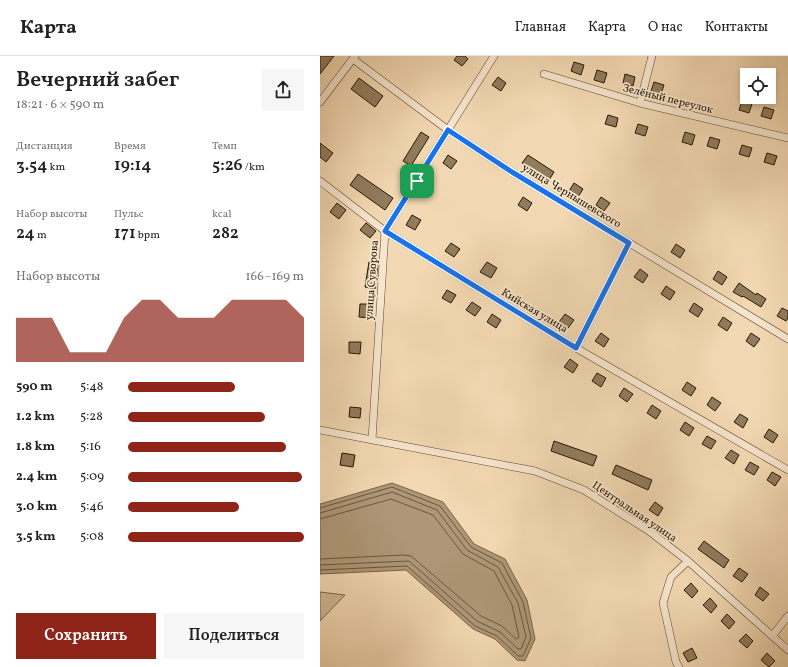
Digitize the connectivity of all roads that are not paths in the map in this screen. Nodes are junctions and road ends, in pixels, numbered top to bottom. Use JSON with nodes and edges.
{"nodes":[{"id":1,"x":494,"y":56,"type":"edge"},
{"id":2,"x":652,"y":56,"type":"edge"},
{"id":3,"x":354,"y":57,"type":"edge"},
{"id":4,"x":544,"y":74,"type":"dead end"},
{"id":5,"x":320,"y":102,"type":"edge"},
{"id":6,"x":640,"y":103,"type":"junction"},
{"id":7,"x":448,"y":130,"type":"junction"},
{"id":8,"x":788,"y":136,"type":"edge"},
{"id":9,"x":320,"y":181,"type":"edge"},
{"id":10,"x":385,"y":231,"type":"junction"},
{"id":11,"x":629,"y":243,"type":"junction"},
{"id":12,"x":788,"y":339,"type":"edge"},
{"id":13,"x":576,"y":348,"type":"junction"},
{"id":14,"x":320,"y":430,"type":"edge"},
{"id":15,"x":372,"y":440,"type":"junction"},
{"id":16,"x":788,"y":470,"type":"edge"},
{"id":17,"x":688,"y":561,"type":"junction"},
{"id":18,"x":788,"y":616,"type":"edge"},
{"id":19,"x":773,"y":635,"type":"junction"},
{"id":20,"x":788,"y":650,"type":"edge"},
{"id":21,"x":679,"y":667,"type":"edge"}],
"edges":[{"from":1,"to":7,"type":"street","name":"улица Суворова"},
{"from":2,"to":6,"type":"street"},
{"from":3,"to":5,"type":"street"},
{"from":3,"to":7,"type":"street","name":"улица Чернышевского"},
{"from":4,"to":6,"type":"street","name":"Зелёный переулок"},
{"from":6,"to":8,"type":"street","name":"Зелёный переулок"},
{"from":7,"to":10,"type":"street","name":"улица Суворова"},
{"from":7,"to":11,"type":"street","name":"улица Чернышевского"},
{"from":9,"to":10,"type":"street","name":"Кийская улица"},
{"from":10,"to":13,"type":"street","name":"Кийская улица"},
{"from":10,"to":15,"type":"street","name":"улица Суворова"},
{"from":11,"to":12,"type":"street","name":"улица Чернышевского"},
{"from":11,"to":13,"type":"street"},
{"from":13,"to":16,"type":"street","name":"Кийская улица"},
{"from":14,"to":15,"type":"street","name":"Центральная улица"},
{"from":15,"to":17,"type":"street","name":"Центральная улица"},
{"from":17,"to":19,"type":"street","name":"Центральная улица"},
{"from":17,"to":21,"type":"street"},
{"from":18,"to":19,"type":"street"},
{"from":19,"to":20,"type":"street","name":"Центральная улица"}]}
